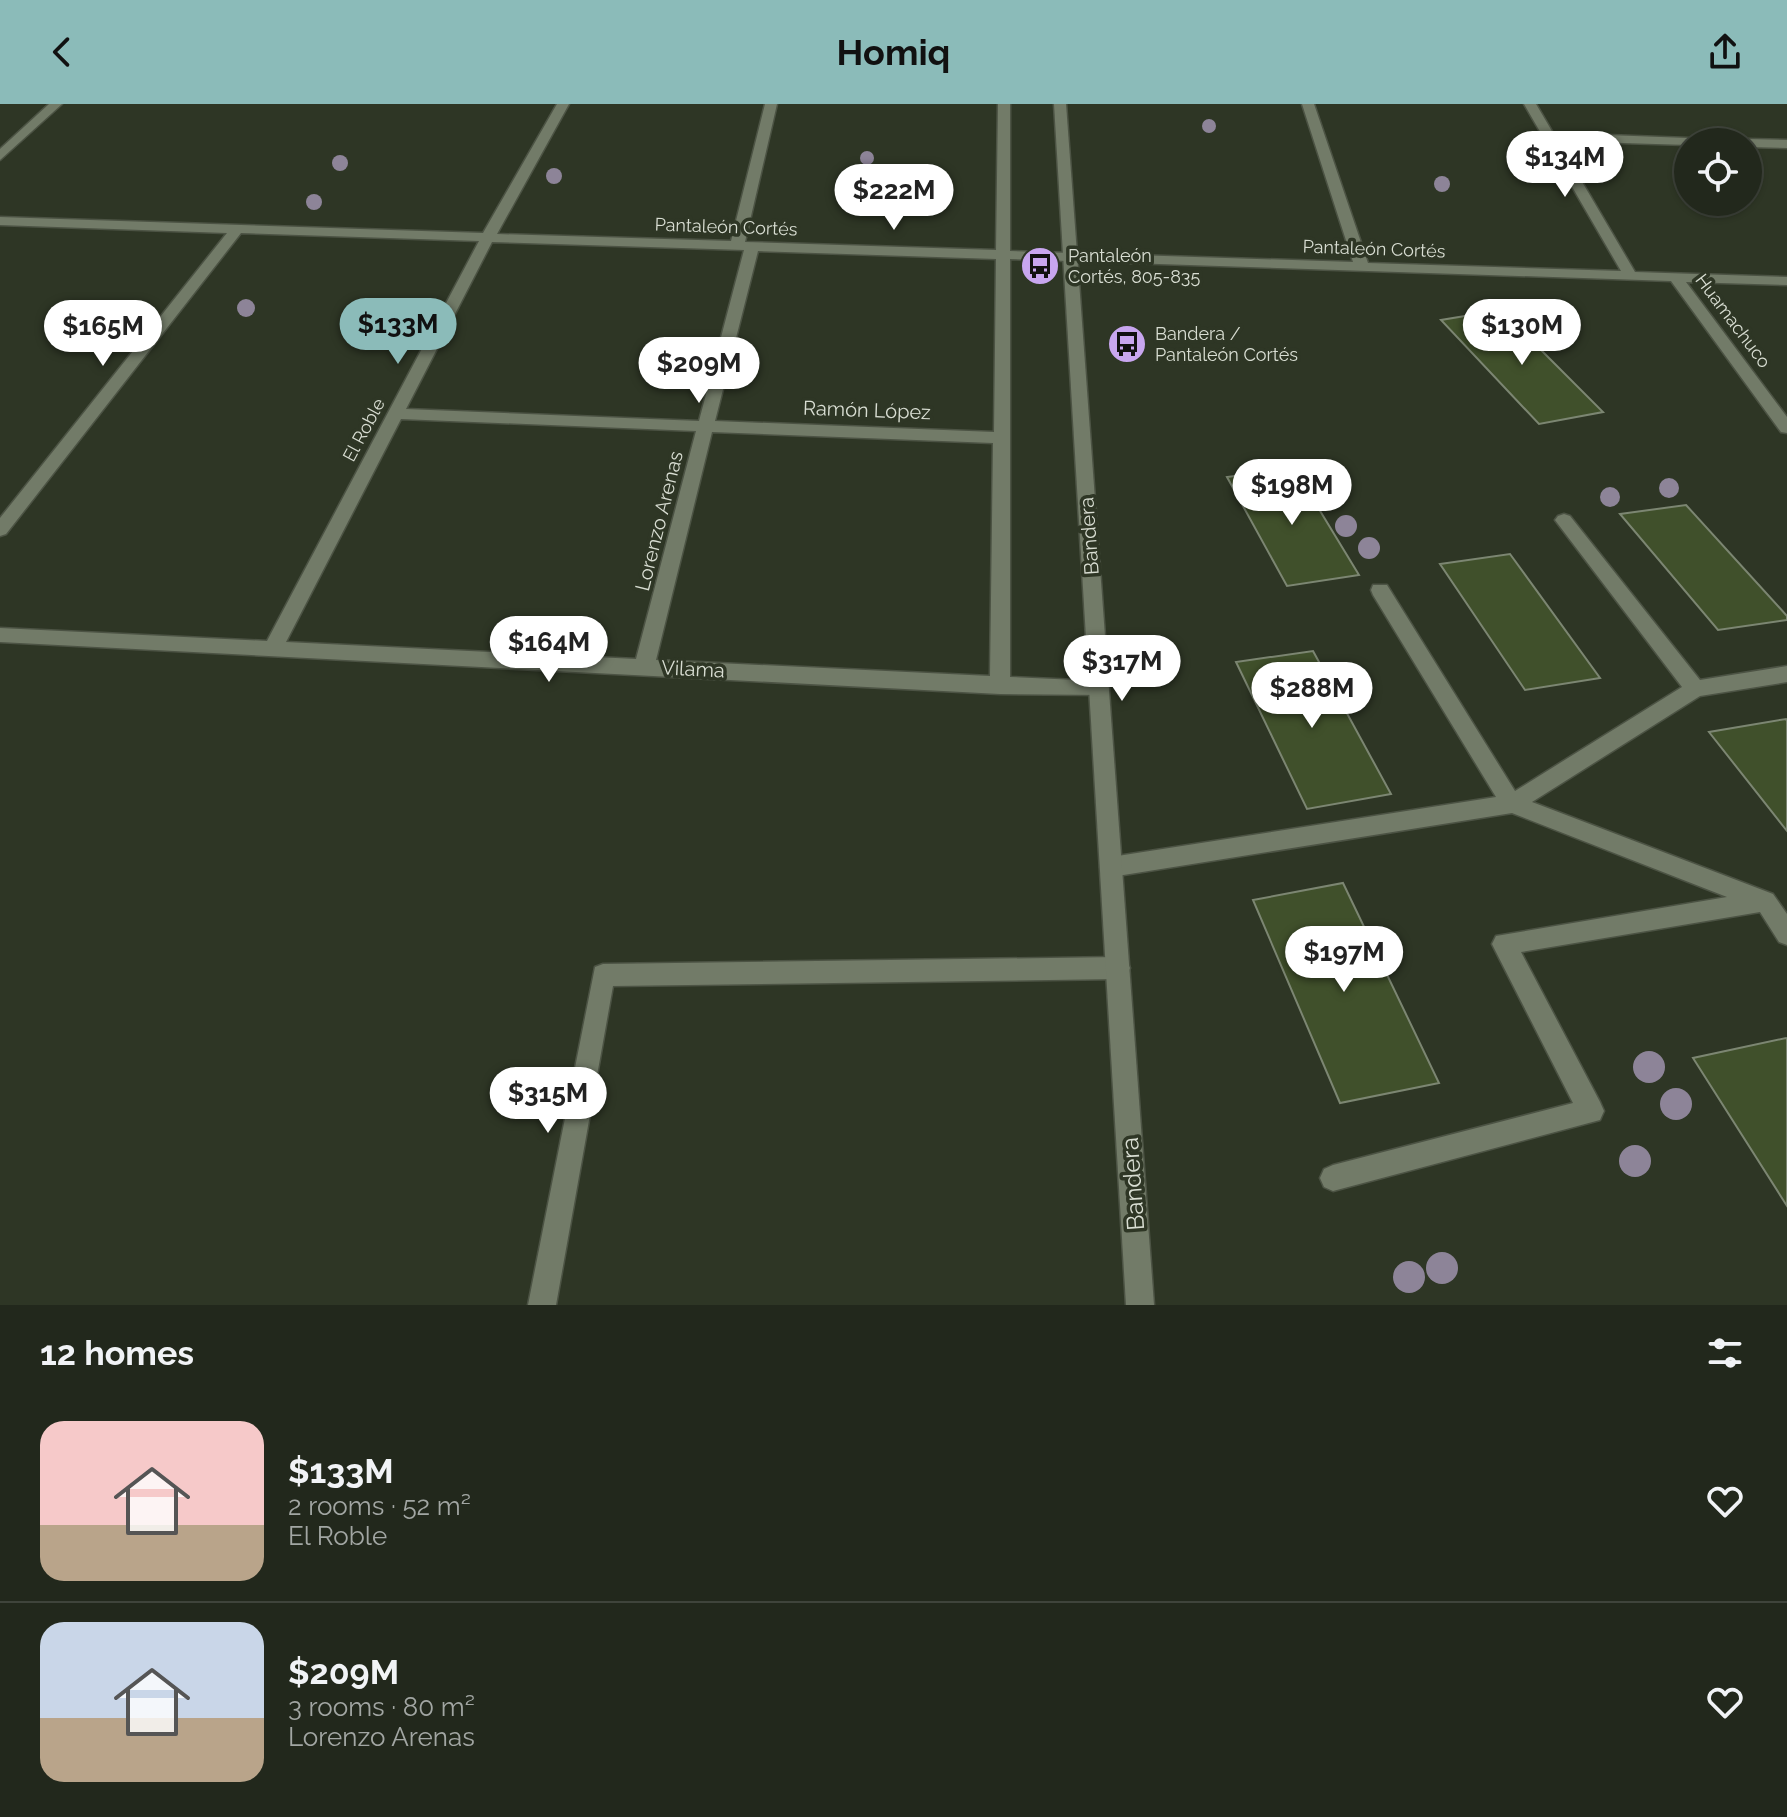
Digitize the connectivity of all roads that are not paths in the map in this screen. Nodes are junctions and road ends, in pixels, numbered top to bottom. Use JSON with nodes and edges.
{"nodes":[{"id":1,"x":56,"y":104,"type":"edge"},
{"id":2,"x":563,"y":104,"type":"edge"},
{"id":3,"x":771,"y":104,"type":"edge"},
{"id":4,"x":1004,"y":104,"type":"edge"},
{"id":5,"x":1060,"y":104,"type":"edge"},
{"id":6,"x":1308,"y":104,"type":"edge"},
{"id":7,"x":1530,"y":104,"type":"edge"},
{"id":8,"x":1551,"y":137,"type":"junction"},
{"id":9,"x":1674,"y":141,"type":"edge"},
{"id":10,"x":1762,"y":143,"type":"edge"},
{"id":11,"x":1787,"y":144,"type":"edge"},
{"id":12,"x":0,"y":156,"type":"edge"},
{"id":13,"x":3,"y":224,"type":"edge"},
{"id":14,"x":237,"y":229,"type":"junction"},
{"id":15,"x":488,"y":237,"type":"junction"},
{"id":16,"x":744,"y":246,"type":"junction"},
{"id":17,"x":1003,"y":255,"type":"junction"},
{"id":18,"x":1070,"y":257,"type":"junction"},
{"id":19,"x":1362,"y":267,"type":"junction"},
{"id":20,"x":1631,"y":276,"type":"junction"},
{"id":21,"x":1675,"y":277,"type":"junction"},
{"id":22,"x":1787,"y":281,"type":"edge"},
{"id":23,"x":395,"y":414,"type":"junction"},
{"id":24,"x":706,"y":425,"type":"junction"},
{"id":25,"x":1787,"y":428,"type":"edge"},
{"id":26,"x":1002,"y":438,"type":"junction"},
{"id":27,"x":1564,"y":520,"type":"dead end"},
{"id":28,"x":0,"y":530,"type":"edge"},
{"id":29,"x":1380,"y":590,"type":"dead end"},
{"id":30,"x":0,"y":635,"type":"edge"},
{"id":31,"x":273,"y":648,"type":"junction"},
{"id":32,"x":644,"y":667,"type":"junction"},
{"id":33,"x":1787,"y":674,"type":"edge"},
{"id":34,"x":1000,"y":686,"type":"junction"},
{"id":35,"x":1099,"y":689,"type":"junction"},
{"id":36,"x":1695,"y":689,"type":"junction"},
{"id":37,"x":1512,"y":804,"type":"junction"},
{"id":38,"x":1111,"y":867,"type":"junction"},
{"id":39,"x":1765,"y":901,"type":"junction"},
{"id":40,"x":1787,"y":934,"type":"edge"},
{"id":41,"x":1118,"y":968,"type":"junction"},
{"id":42,"x":1333,"y":1178,"type":"dead end"},
{"id":43,"x":542,"y":1305,"type":"edge"},
{"id":44,"x":1140,"y":1305,"type":"edge"}],
"edges":[{"from":1,"to":12,"type":"street"},
{"from":2,"to":15,"type":"street","name":"El Roble"},
{"from":3,"to":16,"type":"street","name":"Lorenzo Arenas"},
{"from":4,"to":17,"type":"street"},
{"from":5,"to":18,"type":"street","name":"Bandera"},
{"from":6,"to":19,"type":"street"},
{"from":7,"to":8,"type":"street"},
{"from":8,"to":9,"type":"street"},
{"from":8,"to":20,"type":"street"},
{"from":10,"to":11,"type":"street"},
{"from":13,"to":14,"type":"street","name":"Pantaleón Cortés"},
{"from":14,"to":15,"type":"street","name":"Pantaleón Cortés"},
{"from":14,"to":28,"type":"street"},
{"from":15,"to":16,"type":"street","name":"Pantaleón Cortés"},
{"from":15,"to":23,"type":"street","name":"El Roble"},
{"from":16,"to":17,"type":"street","name":"Pantaleón Cortés"},
{"from":16,"to":24,"type":"street","name":"Lorenzo Arenas"},
{"from":17,"to":18,"type":"street","name":"Pantaleón Cortés"},
{"from":17,"to":26,"type":"street"},
{"from":18,"to":19,"type":"street","name":"Pantaleón Cortés"},
{"from":18,"to":35,"type":"street","name":"Bandera"},
{"from":19,"to":20,"type":"street","name":"Pantaleón Cortés"},
{"from":20,"to":21,"type":"street","name":"Pantaleón Cortés"},
{"from":21,"to":22,"type":"street","name":"Pantaleón Cortés"},
{"from":21,"to":25,"type":"street","name":"Huamachuco"},
{"from":23,"to":24,"type":"street","name":"Ramón López"},
{"from":23,"to":31,"type":"street","name":"El Roble"},
{"from":24,"to":26,"type":"street","name":"Ramón López"},
{"from":24,"to":32,"type":"street","name":"Lorenzo Arenas"},
{"from":26,"to":34,"type":"street"},
{"from":27,"to":36,"type":"street"},
{"from":29,"to":37,"type":"street"},
{"from":30,"to":31,"type":"street","name":"Vilama"},
{"from":31,"to":32,"type":"street","name":"Vilama"},
{"from":32,"to":34,"type":"street","name":"Vilama"},
{"from":33,"to":36,"type":"street"},
{"from":34,"to":35,"type":"street","name":"Vilama"},
{"from":35,"to":38,"type":"street","name":"Bandera"},
{"from":36,"to":37,"type":"street"},
{"from":37,"to":38,"type":"street"},
{"from":37,"to":39,"type":"street"},
{"from":38,"to":41,"type":"street","name":"Bandera"},
{"from":39,"to":40,"type":"street"},
{"from":39,"to":42,"type":"street"},
{"from":41,"to":43,"type":"street"},
{"from":41,"to":44,"type":"street","name":"Bandera"}]}
